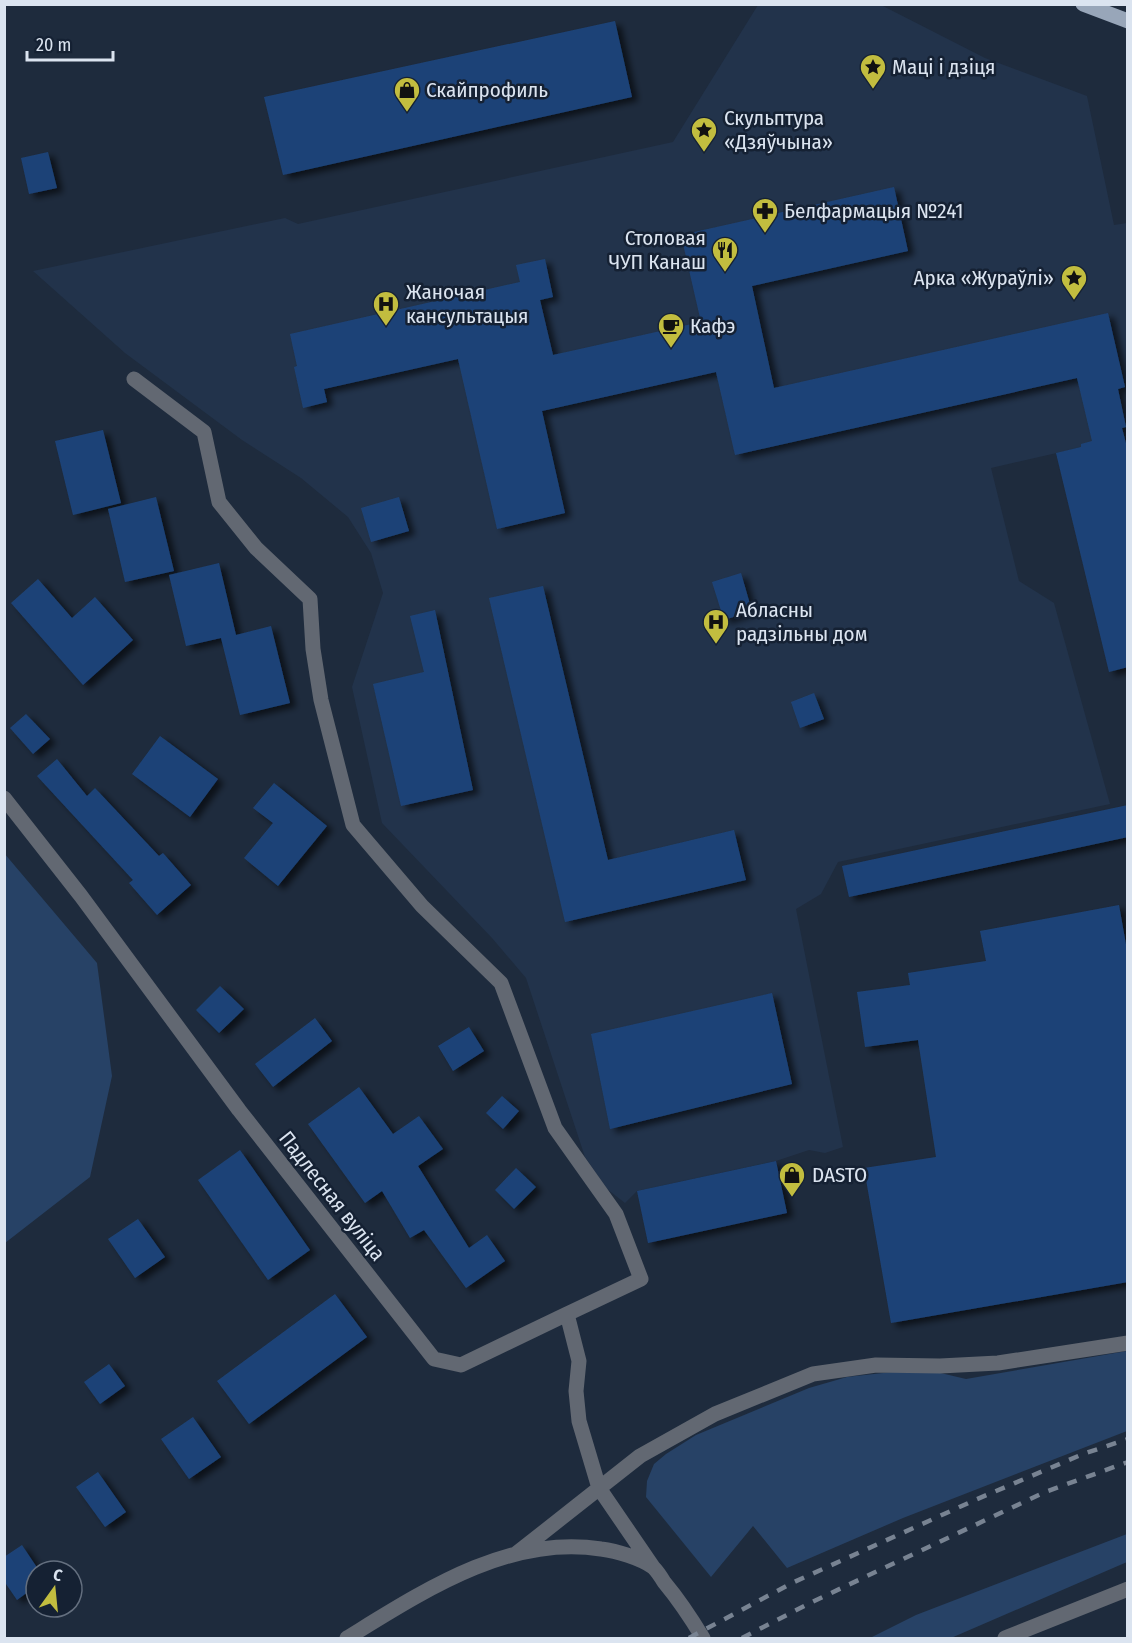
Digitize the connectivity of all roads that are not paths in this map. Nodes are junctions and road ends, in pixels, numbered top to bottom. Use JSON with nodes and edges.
{"nodes":[{"id":1,"x":1083,"y":4,"type":"edge"},
{"id":2,"x":1128,"y":21,"type":"edge"},
{"id":3,"x":134,"y":379,"type":"dead end"},
{"id":4,"x":4,"y":798,"type":"edge"},
{"id":5,"x":567,"y":1314,"type":"junction"},
{"id":6,"x":1128,"y":1343,"type":"edge"},
{"id":7,"x":599,"y":1488,"type":"junction"},
{"id":8,"x":517,"y":1553,"type":"junction"},
{"id":9,"x":653,"y":1567,"type":"junction"},
{"id":10,"x":1128,"y":1589,"type":"edge"},
{"id":11,"x":347,"y":1638,"type":"edge"},
{"id":12,"x":703,"y":1638,"type":"edge"},
{"id":13,"x":1005,"y":1638,"type":"edge"}],
"edges":[{"from":1,"to":2,"type":"main road"},
{"from":3,"to":5,"type":"street","name":"Падлесная вуліца"},
{"from":4,"to":5,"type":"street","name":"Падлесная вуліца"},
{"from":5,"to":7,"type":"street"},
{"from":6,"to":7,"type":"street"},
{"from":7,"to":8,"type":"street"},
{"from":7,"to":9,"type":"street"},
{"from":8,"to":9,"type":"street"},
{"from":8,"to":11,"type":"street"},
{"from":9,"to":12,"type":"street"},
{"from":10,"to":13,"type":"street"}]}
